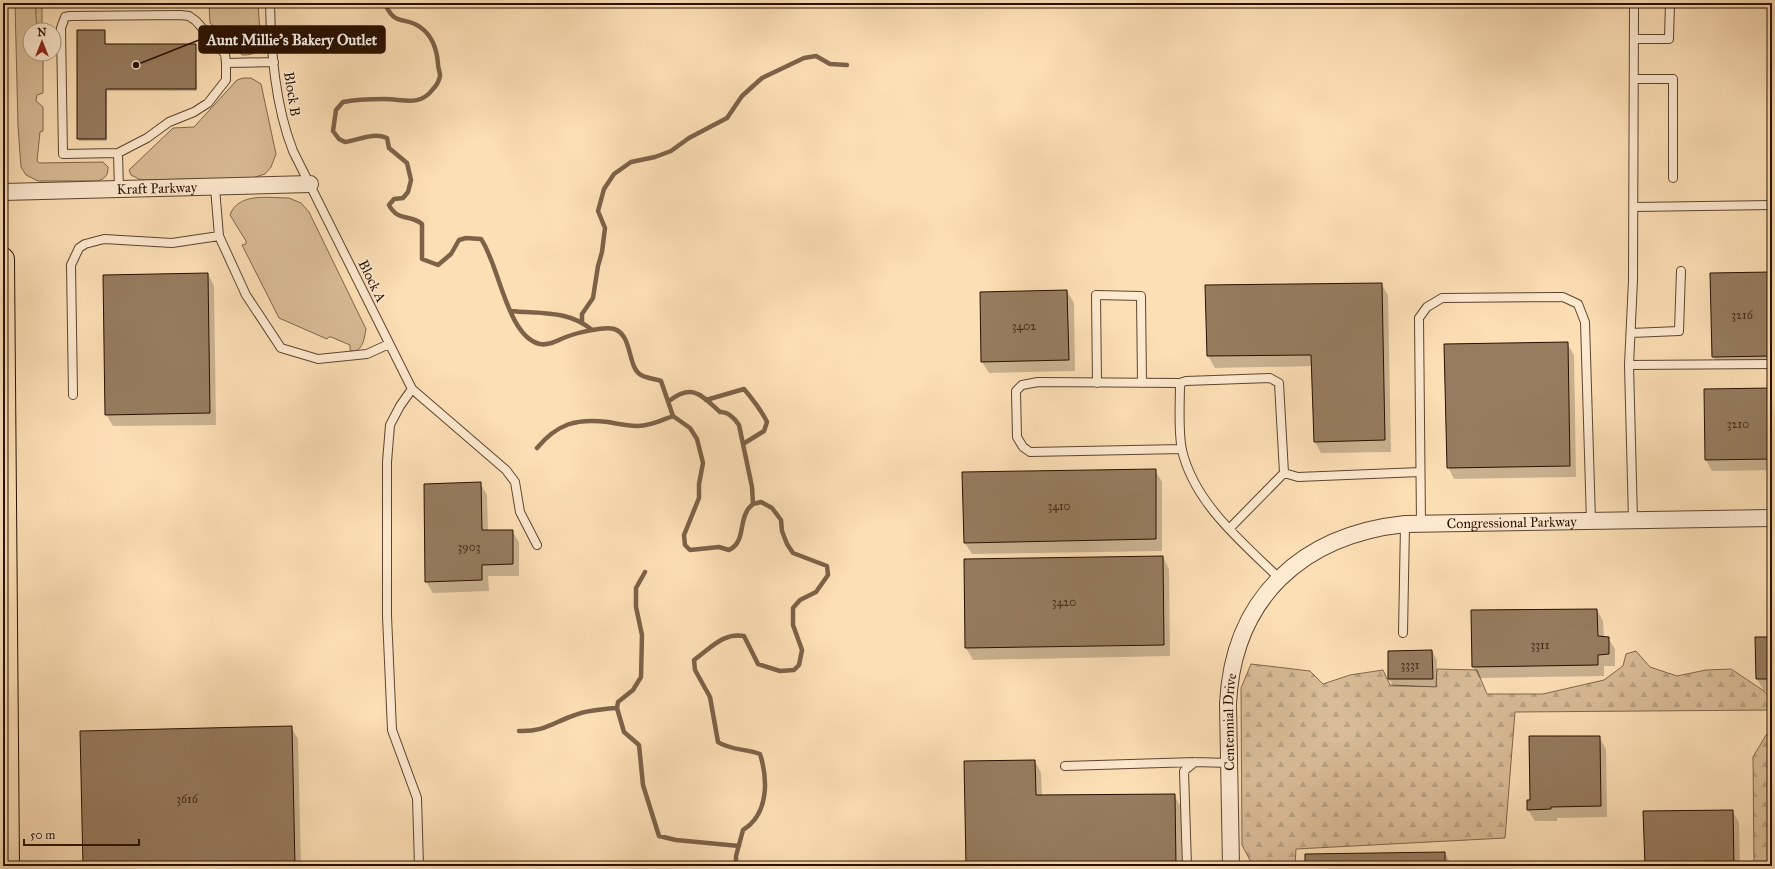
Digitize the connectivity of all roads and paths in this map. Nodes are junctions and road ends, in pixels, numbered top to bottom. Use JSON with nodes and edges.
{"nodes":[{"id":1,"x":270,"y":3,"type":"edge"},
{"id":2,"x":1634,"y":3,"type":"edge"},
{"id":3,"x":1670,"y":3,"type":"edge"},
{"id":4,"x":1634,"y":39,"type":"junction"},
{"id":5,"x":274,"y":62,"type":"junction"},
{"id":6,"x":226,"y":63,"type":"junction"},
{"id":7,"x":1634,"y":79,"type":"junction"},
{"id":8,"x":118,"y":153,"type":"junction"},
{"id":9,"x":1673,"y":178,"type":"dead end"},
{"id":10,"x":310,"y":184,"type":"junction"},
{"id":11,"x":215,"y":188,"type":"junction"},
{"id":12,"x":119,"y":190,"type":"junction"},
{"id":13,"x":3,"y":192,"type":"edge"},
{"id":14,"x":1772,"y":205,"type":"edge"},
{"id":15,"x":1634,"y":207,"type":"junction"},
{"id":16,"x":219,"y":236,"type":"junction"},
{"id":17,"x":3,"y":259,"type":"edge"},
{"id":18,"x":1681,"y":271,"type":"dead end"},
{"id":19,"x":1631,"y":333,"type":"junction"},
{"id":20,"x":389,"y":344,"type":"junction"},
{"id":21,"x":1772,"y":364,"type":"edge"},
{"id":22,"x":1629,"y":365,"type":"junction"},
{"id":23,"x":1097,"y":383,"type":"junction"},
{"id":24,"x":1142,"y":383,"type":"junction"},
{"id":25,"x":1180,"y":384,"type":"junction"},
{"id":26,"x":412,"y":389,"type":"junction"},
{"id":27,"x":73,"y":395,"type":"dead end"},
{"id":28,"x":1182,"y":449,"type":"junction"},
{"id":29,"x":1420,"y":472,"type":"junction"},
{"id":30,"x":1284,"y":473,"type":"junction"},
{"id":31,"x":1772,"y":518,"type":"edge"},
{"id":32,"x":1632,"y":520,"type":"junction"},
{"id":33,"x":1591,"y":521,"type":"junction"},
{"id":34,"x":1405,"y":524,"type":"junction"},
{"id":35,"x":1421,"y":524,"type":"junction"},
{"id":36,"x":1229,"y":529,"type":"junction"},
{"id":37,"x":537,"y":545,"type":"dead end"},
{"id":38,"x":1276,"y":583,"type":"junction"},
{"id":39,"x":1403,"y":633,"type":"dead end"},
{"id":40,"x":5,"y":745,"type":"edge"},
{"id":41,"x":1195,"y":762,"type":"junction"},
{"id":42,"x":1229,"y":763,"type":"junction"},
{"id":43,"x":1065,"y":766,"type":"dead end"},
{"id":44,"x":8,"y":866,"type":"edge"},
{"id":45,"x":419,"y":866,"type":"edge"},
{"id":46,"x":1187,"y":866,"type":"edge"},
{"id":47,"x":1231,"y":866,"type":"edge"}],
"edges":[{"from":1,"to":5,"type":"lane","name":"Block B"},
{"from":2,"to":4,"type":"lane"},
{"from":3,"to":4,"type":"lane"},
{"from":4,"to":7,"type":"lane"},
{"from":5,"to":6,"type":"lane"},
{"from":5,"to":10,"type":"lane","name":"Block B"},
{"from":6,"to":8,"type":"lane"},
{"from":6,"to":8,"type":"lane"},
{"from":7,"to":9,"type":"lane"},
{"from":7,"to":15,"type":"lane"},
{"from":8,"to":12,"type":"lane"},
{"from":10,"to":11,"type":"street","name":"Kraft Parkway"},
{"from":10,"to":20,"type":"lane","name":"Block A"},
{"from":11,"to":12,"type":"street","name":"Kraft Parkway"},
{"from":11,"to":16,"type":"lane"},
{"from":12,"to":13,"type":"street","name":"Kraft Parkway"},
{"from":14,"to":15,"type":"lane"},
{"from":15,"to":19,"type":"lane"},
{"from":16,"to":20,"type":"lane"},
{"from":16,"to":27,"type":"lane"},
{"from":17,"to":40,"type":"main road"},
{"from":18,"to":19,"type":"lane"},
{"from":19,"to":22,"type":"lane"},
{"from":20,"to":26,"type":"lane","name":"Block A"},
{"from":21,"to":22,"type":"lane"},
{"from":22,"to":32,"type":"lane"},
{"from":23,"to":24,"type":"lane"},
{"from":23,"to":24,"type":"lane"},
{"from":23,"to":28,"type":"lane"},
{"from":24,"to":25,"type":"lane"},
{"from":25,"to":28,"type":"lane"},
{"from":25,"to":30,"type":"lane"},
{"from":26,"to":37,"type":"lane"},
{"from":26,"to":45,"type":"lane"},
{"from":28,"to":36,"type":"lane"},
{"from":29,"to":30,"type":"lane"},
{"from":29,"to":33,"type":"lane"},
{"from":29,"to":35,"type":"lane"},
{"from":30,"to":36,"type":"lane"},
{"from":31,"to":32,"type":"street","name":"Congressional Parkway"},
{"from":32,"to":33,"type":"street","name":"Congressional Parkway"},
{"from":33,"to":35,"type":"street","name":"Congressional Parkway"},
{"from":34,"to":35,"type":"street","name":"Congressional Parkway"},
{"from":34,"to":38,"type":"street","name":"Congressional Parkway"},
{"from":34,"to":39,"type":"lane"},
{"from":36,"to":38,"type":"lane"},
{"from":38,"to":42,"type":"street","name":"Centennial Drive"},
{"from":40,"to":44,"type":"main road"},
{"from":41,"to":42,"type":"lane"},
{"from":41,"to":43,"type":"lane"},
{"from":41,"to":46,"type":"lane"},
{"from":42,"to":47,"type":"street","name":"Centennial Drive"}]}
